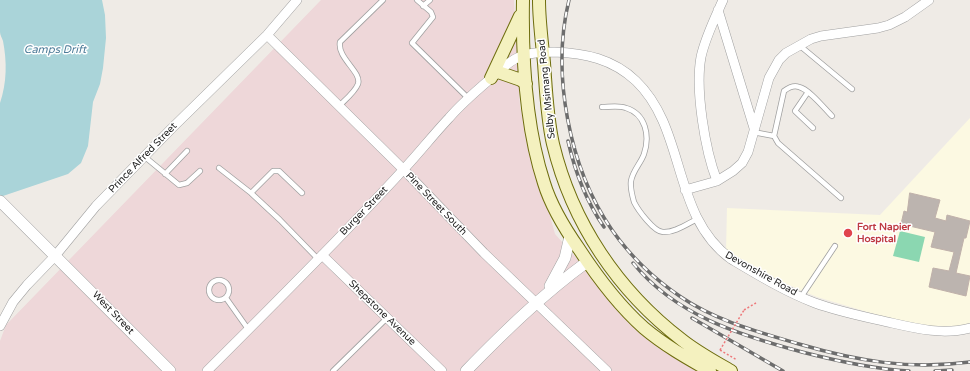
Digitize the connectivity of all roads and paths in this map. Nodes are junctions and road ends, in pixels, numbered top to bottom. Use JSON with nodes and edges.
{"nodes":[{"id":1,"x":297,"y":0,"type":"edge"},
{"id":2,"x":383,"y":0,"type":"edge"},
{"id":3,"x":417,"y":0,"type":"edge"},
{"id":4,"x":430,"y":0,"type":"edge"},
{"id":5,"x":539,"y":0,"type":"edge"},
{"id":6,"x":723,"y":0,"type":"edge"},
{"id":7,"x":929,"y":0,"type":"edge"},
{"id":8,"x":523,"y":5,"type":"edge"},
{"id":9,"x":424,"y":6,"type":"junction"},
{"id":10,"x":718,"y":10,"type":"junction"},
{"id":11,"x":267,"y":35,"type":"junction"},
{"id":12,"x":799,"y":45,"type":"junction"},
{"id":13,"x":543,"y":52,"type":"junction"},
{"id":14,"x":524,"y":55,"type":"junction"},
{"id":15,"x":495,"y":75,"type":"junction"},
{"id":16,"x":526,"y":84,"type":"junction"},
{"id":17,"x":852,"y":89,"type":"dead end"},
{"id":18,"x":808,"y":92,"type":"junction"},
{"id":19,"x":468,"y":98,"type":"junction"},
{"id":20,"x":339,"y":106,"type":"junction"},
{"id":21,"x":602,"y":107,"type":"dead end"},
{"id":22,"x":832,"y":116,"type":"dead end"},
{"id":23,"x":813,"y":128,"type":"dead end"},
{"id":24,"x":754,"y":130,"type":"junction"},
{"id":25,"x":774,"y":136,"type":"junction"},
{"id":26,"x":187,"y":152,"type":"dead end"},
{"id":27,"x":145,"y":156,"type":"junction"},
{"id":28,"x":219,"y":168,"type":"dead end"},
{"id":29,"x":404,"y":170,"type":"junction"},
{"id":30,"x":200,"y":171,"type":"dead end"},
{"id":31,"x":165,"y":174,"type":"junction"},
{"id":32,"x":717,"y":181,"type":"junction"},
{"id":33,"x":685,"y":190,"type":"junction"},
{"id":34,"x":251,"y":193,"type":"junction"},
{"id":35,"x":302,"y":193,"type":"dead end"},
{"id":36,"x":841,"y":198,"type":"dead end"},
{"id":37,"x":0,"y":201,"type":"edge"},
{"id":38,"x":697,"y":219,"type":"junction"},
{"id":39,"x":570,"y":236,"type":"junction"},
{"id":40,"x":835,"y":246,"type":"dead end"},
{"id":41,"x":55,"y":256,"type":"junction"},
{"id":42,"x":320,"y":257,"type":"junction"},
{"id":43,"x":587,"y":262,"type":"junction"},
{"id":44,"x":801,"y":297,"type":"junction"},
{"id":45,"x":226,"y":298,"type":"junction"},
{"id":46,"x":540,"y":299,"type":"junction"},
{"id":47,"x":756,"y":303,"type":"dead end"},
{"id":48,"x":387,"y":318,"type":"junction"},
{"id":49,"x":0,"y":326,"type":"edge"},
{"id":50,"x":970,"y":328,"type":"edge"},
{"id":51,"x":248,"y":329,"type":"junction"},
{"id":52,"x":737,"y":360,"type":"dead end"},
{"id":53,"x":728,"y":370,"type":"edge"},
{"id":54,"x":170,"y":371,"type":"edge"},
{"id":55,"x":207,"y":371,"type":"edge"},
{"id":56,"x":333,"y":371,"type":"edge"},
{"id":57,"x":442,"y":371,"type":"edge"},
{"id":58,"x":466,"y":371,"type":"edge"},
{"id":59,"x":607,"y":371,"type":"edge"},
{"id":60,"x":710,"y":371,"type":"edge"}],
"edges":[{"from":1,"to":11,"type":"street","name":"Prince Alfred Street"},
{"from":2,"to":20,"type":"lane"},
{"from":3,"to":9,"type":"lane"},
{"from":4,"to":9,"type":"lane"},
{"from":5,"to":13,"type":"main road","name":"Selby Msimang Road"},
{"from":6,"to":10,"type":"street"},
{"from":7,"to":12,"type":"street"},
{"from":8,"to":14,"type":"main road","name":"Selby Msimang Road"},
{"from":8,"to":15,"type":"main road"},
{"from":9,"to":19,"type":"lane"},
{"from":10,"to":24,"type":"street"},
{"from":10,"to":32,"type":"street"},
{"from":11,"to":20,"type":"street","name":"Pine Street South"},
{"from":11,"to":27,"type":"street","name":"Prince Alfred Street"},
{"from":12,"to":17,"type":"lane"},
{"from":12,"to":24,"type":"street"},
{"from":13,"to":14,"type":"street","name":"Devonshire Road"},
{"from":13,"to":33,"type":"street","name":"Devonshire Road"},
{"from":13,"to":53,"type":"main road","name":"Selby Msimang Road"},
{"from":14,"to":15,"type":"street","name":"Burger Street"},
{"from":14,"to":16,"type":"main road","name":"Selby Msimang Road"},
{"from":15,"to":16,"type":"main road"},
{"from":15,"to":19,"type":"street","name":"Burger Street"},
{"from":16,"to":39,"type":"main road","name":"Selby Msimang Road"},
{"from":18,"to":22,"type":"lane"},
{"from":18,"to":23,"type":"lane"},
{"from":18,"to":25,"type":"lane"},
{"from":19,"to":29,"type":"street","name":"Burger Street"},
{"from":20,"to":29,"type":"street","name":"Pine Street South"},
{"from":21,"to":38,"type":"lane"},
{"from":24,"to":25,"type":"lane"},
{"from":24,"to":32,"type":"street"},
{"from":25,"to":36,"type":"lane"},
{"from":26,"to":31,"type":"lane"},
{"from":27,"to":31,"type":"lane"},
{"from":27,"to":41,"type":"street","name":"Prince Alfred Street"},
{"from":28,"to":34,"type":"lane"},
{"from":29,"to":42,"type":"street","name":"Burger Street"},
{"from":29,"to":46,"type":"street","name":"Pine Street South"},
{"from":30,"to":31,"type":"lane"},
{"from":32,"to":33,"type":"street"},
{"from":33,"to":38,"type":"street","name":"Devonshire Road"},
{"from":34,"to":35,"type":"lane"},
{"from":34,"to":42,"type":"lane"},
{"from":37,"to":41,"type":"street","name":"West Street"},
{"from":38,"to":44,"type":"street","name":"Devonshire Road"},
{"from":39,"to":43,"type":"main road","name":"Selby Msimang Road"},
{"from":39,"to":46,"type":"street"},
{"from":40,"to":44,"type":"lane"},
{"from":41,"to":49,"type":"street","name":"Prince Alfred Street"},
{"from":41,"to":54,"type":"street","name":"West Street"},
{"from":42,"to":48,"type":"street","name":"Shepstone Avenue"},
{"from":42,"to":51,"type":"street","name":"Burger Street"},
{"from":43,"to":46,"type":"street"},
{"from":43,"to":60,"type":"main road","name":"Selby Msimang Road"},
{"from":44,"to":50,"type":"street","name":"Devonshire Road"},
{"from":45,"to":45,"type":"lane"},
{"from":45,"to":51,"type":"lane"},
{"from":46,"to":58,"type":"street"},
{"from":46,"to":59,"type":"street","name":"Pine Street South"},
{"from":47,"to":52,"type":"path","bridge":true},
{"from":48,"to":56,"type":"lane"},
{"from":48,"to":57,"type":"street","name":"Shepstone Avenue"},
{"from":51,"to":55,"type":"street","name":"Burger Street"}]}
